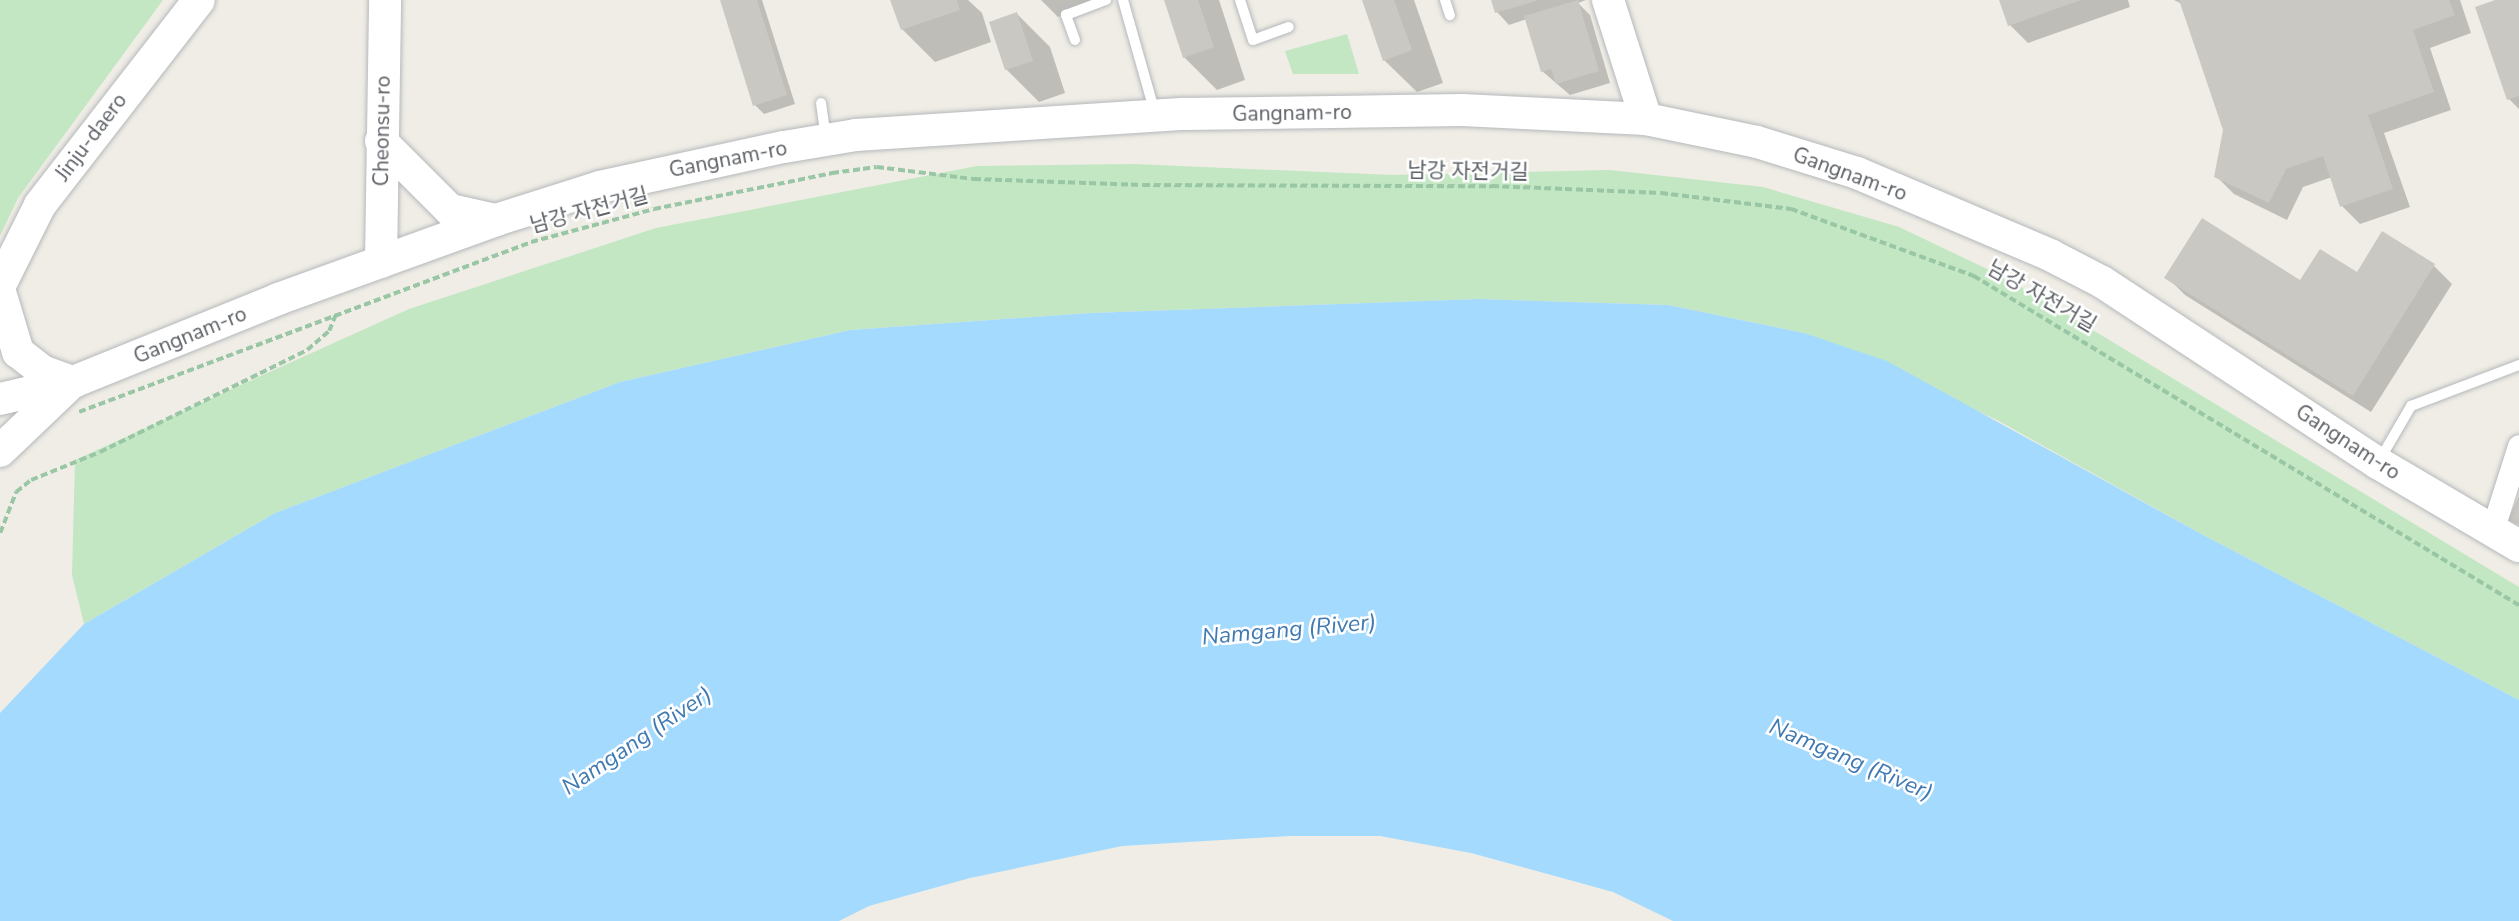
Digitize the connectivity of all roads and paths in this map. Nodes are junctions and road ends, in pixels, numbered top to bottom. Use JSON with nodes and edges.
{"nodes":[{"id":1,"x":199,"y":0,"type":"edge"},
{"id":2,"x":384,"y":0,"type":"edge"},
{"id":3,"x":1106,"y":0,"type":"edge"},
{"id":4,"x":1123,"y":0,"type":"edge"},
{"id":5,"x":1446,"y":0,"type":"edge"},
{"id":6,"x":1608,"y":0,"type":"edge"},
{"id":7,"x":1242,"y":1,"type":"edge"},
{"id":8,"x":1450,"y":15,"type":"dead end"},
{"id":9,"x":1289,"y":27,"type":"dead end"},
{"id":10,"x":1075,"y":40,"type":"dead end"},
{"id":11,"x":821,"y":103,"type":"dead end"},
{"id":12,"x":1155,"y":116,"type":"junction"},
{"id":13,"x":1646,"y":119,"type":"junction"},
{"id":14,"x":827,"y":140,"type":"junction"},
{"id":15,"x":381,"y":141,"type":"junction"},
{"id":16,"x":496,"y":220,"type":"junction"},
{"id":17,"x":381,"y":262,"type":"junction"},
{"id":18,"x":0,"y":285,"type":"edge"},
{"id":19,"x":0,"y":292,"type":"edge"},
{"id":20,"x":335,"y":316,"type":"junction"},
{"id":21,"x":2519,"y":365,"type":"edge"},
{"id":22,"x":73,"y":382,"type":"junction"},
{"id":23,"x":0,"y":399,"type":"edge"},
{"id":24,"x":76,"y":413,"type":"dead end"},
{"id":25,"x":2519,"y":446,"type":"edge"},
{"id":26,"x":0,"y":451,"type":"edge"},
{"id":27,"x":2378,"y":463,"type":"junction"},
{"id":28,"x":2492,"y":531,"type":"junction"},
{"id":29,"x":0,"y":533,"type":"edge"},
{"id":30,"x":2519,"y":546,"type":"edge"},
{"id":31,"x":2519,"y":605,"type":"edge"}],
"edges":[{"from":1,"to":18,"type":"street","name":"Jinju-daero"},
{"from":2,"to":15,"type":"street","name":"Cheonsu-ro"},
{"from":3,"to":10,"type":"lane"},
{"from":4,"to":12,"type":"lane"},
{"from":5,"to":8,"type":"lane"},
{"from":6,"to":13,"type":"street"},
{"from":7,"to":9,"type":"lane"},
{"from":11,"to":14,"type":"lane"},
{"from":12,"to":13,"type":"street","name":"Gangnam-ro"},
{"from":12,"to":14,"type":"street","name":"Gangnam-ro"},
{"from":13,"to":27,"type":"street","name":"Gangnam-ro"},
{"from":14,"to":16,"type":"street","name":"Gangnam-ro"},
{"from":15,"to":16,"type":"street"},
{"from":15,"to":17,"type":"street","name":"Cheonsu-ro"},
{"from":16,"to":17,"type":"street","name":"Gangnam-ro"},
{"from":17,"to":22,"type":"street","name":"Gangnam-ro"},
{"from":19,"to":22,"type":"street"},
{"from":20,"to":24,"type":"path","name":"남강 자전거길"},
{"from":20,"to":29,"type":"path"},
{"from":20,"to":31,"type":"path","name":"남강 자전거길"},
{"from":21,"to":27,"type":"lane"},
{"from":22,"to":23,"type":"street","name":"Gangnam-ro"},
{"from":22,"to":26,"type":"street"},
{"from":25,"to":28,"type":"street"},
{"from":27,"to":28,"type":"street","name":"Gangnam-ro"},
{"from":28,"to":30,"type":"street","name":"Gangnam-ro"}]}
